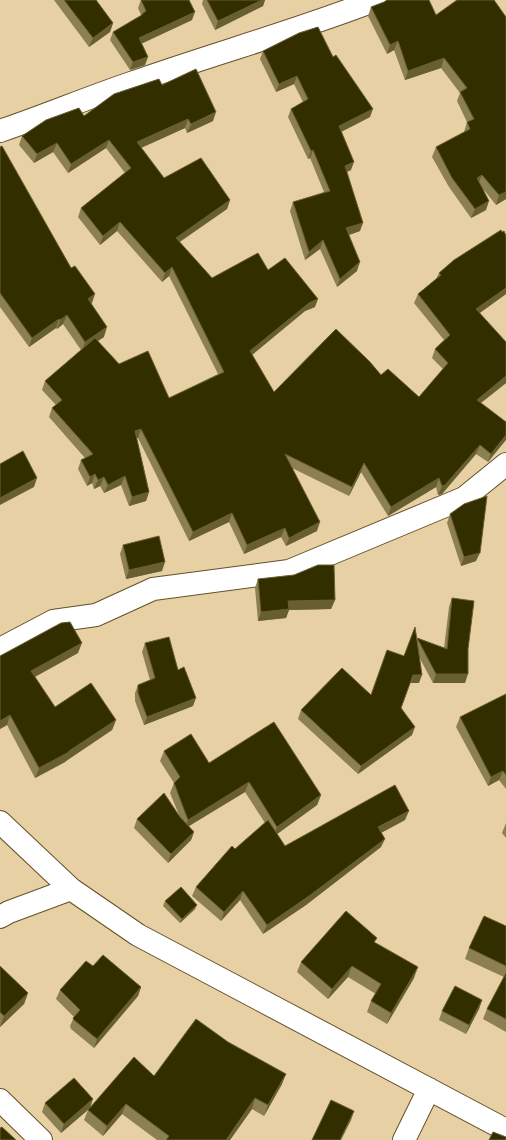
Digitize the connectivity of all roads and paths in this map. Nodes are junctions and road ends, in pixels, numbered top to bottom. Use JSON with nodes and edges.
{"nodes":[{"id":1,"x":376,"y":0,"type":"edge"},
{"id":2,"x":0,"y":131,"type":"edge"},
{"id":3,"x":506,"y":464,"type":"edge"},
{"id":4,"x":0,"y":649,"type":"edge"},
{"id":5,"x":0,"y":822,"type":"edge"},
{"id":6,"x":71,"y":890,"type":"junction"},
{"id":7,"x":0,"y":917,"type":"edge"},
{"id":8,"x":429,"y":1089,"type":"junction"},
{"id":9,"x":0,"y":1100,"type":"edge"},
{"id":10,"x":506,"y":1130,"type":"edge"},
{"id":11,"x":41,"y":1140,"type":"edge"},
{"id":12,"x":404,"y":1140,"type":"edge"}],
"edges":[{"from":1,"to":2,"type":"street"},
{"from":3,"to":4,"type":"street"},
{"from":5,"to":6,"type":"street"},
{"from":6,"to":7,"type":"street"},
{"from":6,"to":8,"type":"street"},
{"from":8,"to":10,"type":"street"},
{"from":8,"to":12,"type":"street"},
{"from":9,"to":11,"type":"street"}]}
